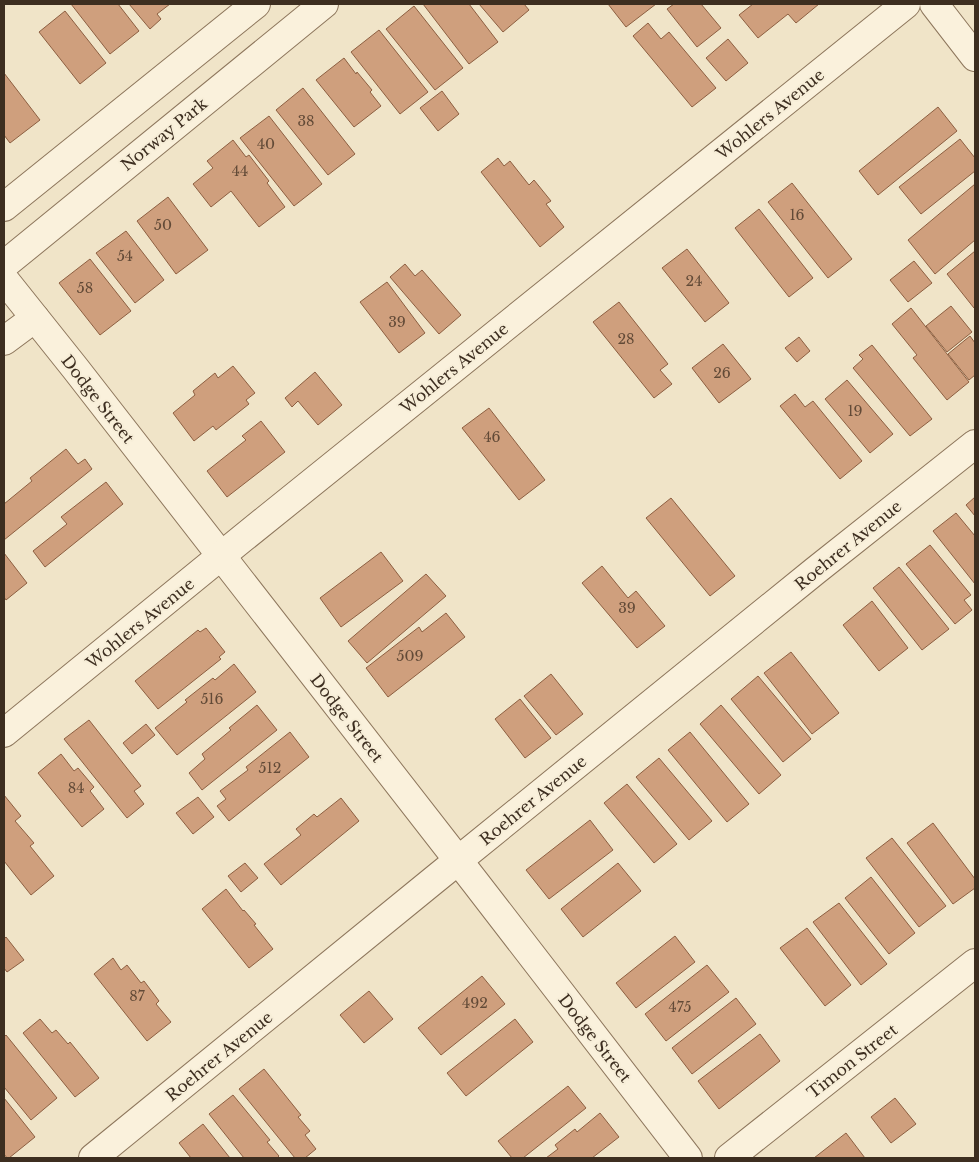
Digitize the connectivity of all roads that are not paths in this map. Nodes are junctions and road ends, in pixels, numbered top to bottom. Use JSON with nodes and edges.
{"nodes":[{"id":1,"x":256,"y":4,"type":"edge"},
{"id":2,"x":324,"y":4,"type":"edge"},
{"id":3,"x":906,"y":4,"type":"edge"},
{"id":4,"x":934,"y":4,"type":"edge"},
{"id":5,"x":975,"y":57,"type":"edge"},
{"id":6,"x":4,"y":207,"type":"edge"},
{"id":7,"x":4,"y":265,"type":"edge"},
{"id":8,"x":4,"y":279,"type":"edge"},
{"id":9,"x":35,"y":318,"type":"junction"},
{"id":10,"x":4,"y":341,"type":"edge"},
{"id":11,"x":975,"y":444,"type":"edge"},
{"id":12,"x":220,"y":556,"type":"junction"},
{"id":13,"x":4,"y":733,"type":"edge"},
{"id":14,"x":458,"y":860,"type":"junction"},
{"id":15,"x":975,"y":963,"type":"edge"},
{"id":16,"x":93,"y":1158,"type":"edge"},
{"id":17,"x":688,"y":1158,"type":"edge"},
{"id":18,"x":729,"y":1158,"type":"edge"}],
"edges":[{"from":1,"to":6,"type":"street"},
{"from":2,"to":7,"type":"street","name":"Norway Park"},
{"from":3,"to":12,"type":"street","name":"Wohlers Avenue"},
{"from":4,"to":5,"type":"street"},
{"from":8,"to":9,"type":"street","name":"Dodge Street"},
{"from":9,"to":10,"type":"street"},
{"from":9,"to":12,"type":"street","name":"Dodge Street"},
{"from":11,"to":14,"type":"street","name":"Roehrer Avenue"},
{"from":12,"to":13,"type":"street","name":"Wohlers Avenue"},
{"from":12,"to":14,"type":"street","name":"Dodge Street"},
{"from":14,"to":16,"type":"street","name":"Roehrer Avenue"},
{"from":14,"to":17,"type":"street","name":"Dodge Street"},
{"from":15,"to":18,"type":"street","name":"Timon Street"}]}
